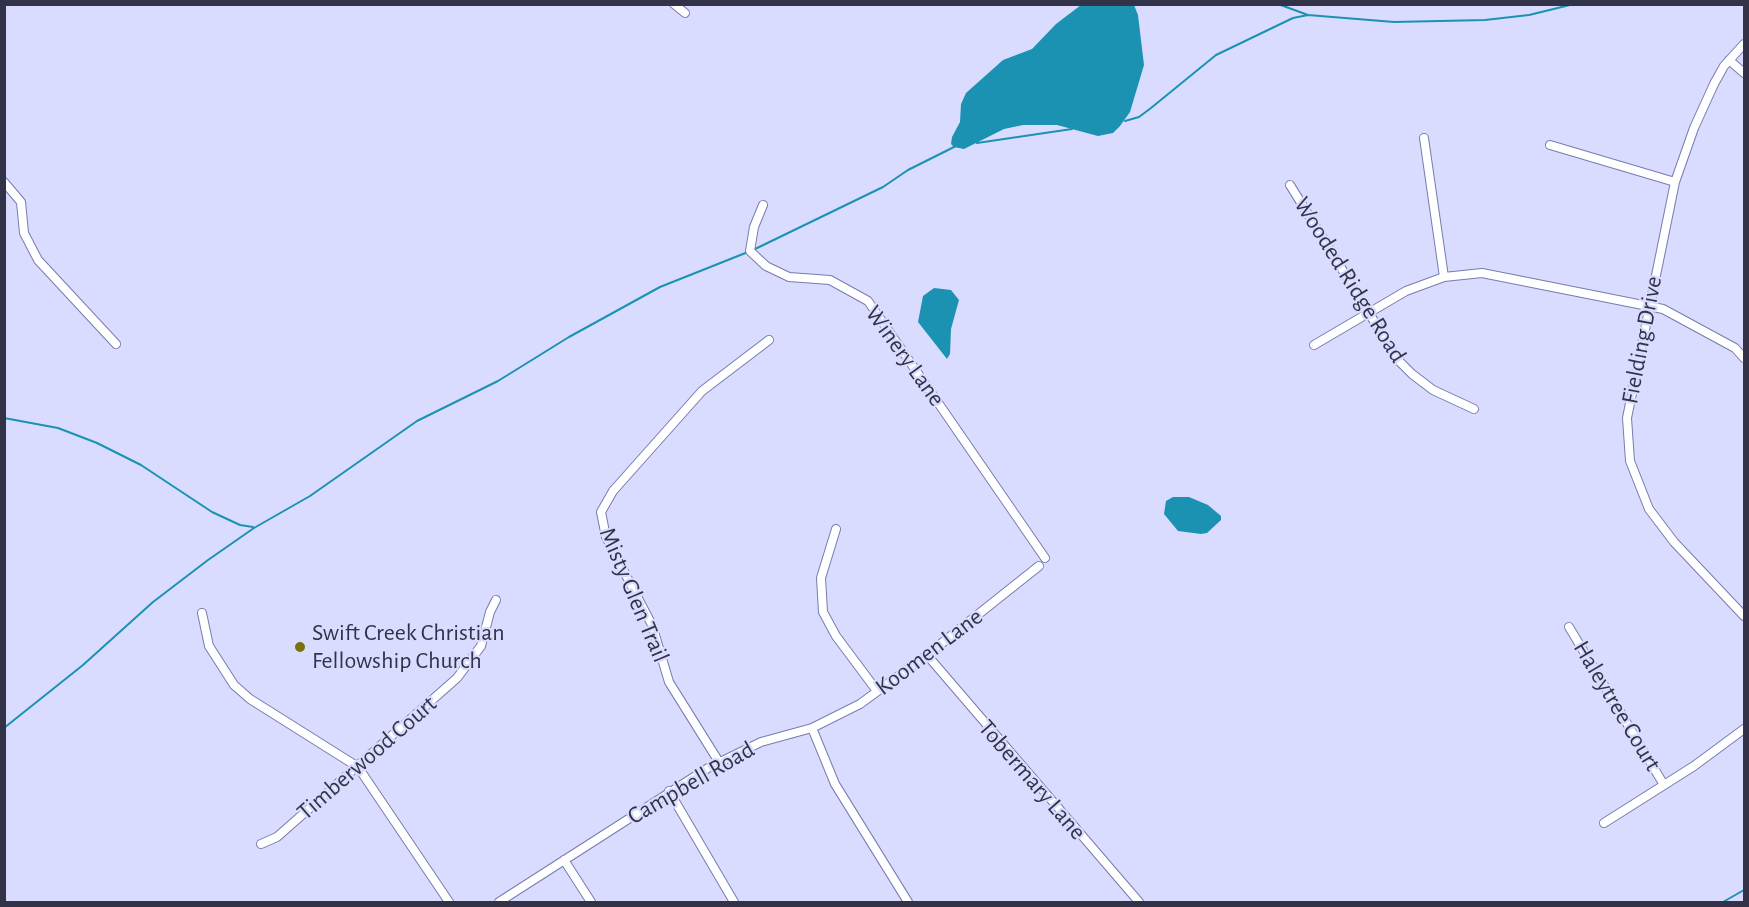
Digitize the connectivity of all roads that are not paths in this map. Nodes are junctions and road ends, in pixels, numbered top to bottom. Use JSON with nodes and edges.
{"nodes":[{"id":1,"x":674,"y":4,"type":"edge"},
{"id":2,"x":684,"y":13,"type":"dead end"},
{"id":3,"x":1744,"y":44,"type":"edge"},
{"id":4,"x":1729,"y":60,"type":"junction"},
{"id":5,"x":1744,"y":74,"type":"edge"},
{"id":6,"x":1424,"y":138,"type":"dead end"},
{"id":7,"x":1550,"y":145,"type":"dead end"},
{"id":8,"x":4,"y":182,"type":"edge"},
{"id":9,"x":1675,"y":182,"type":"junction"},
{"id":10,"x":1290,"y":185,"type":"dead end"},
{"id":11,"x":763,"y":205,"type":"dead end"},
{"id":12,"x":1444,"y":277,"type":"junction"},
{"id":13,"x":1649,"y":305,"type":"junction"},
{"id":14,"x":1368,"y":312,"type":"junction"},
{"id":15,"x":769,"y":340,"type":"dead end"},
{"id":16,"x":116,"y":344,"type":"dead end"},
{"id":17,"x":1314,"y":345,"type":"dead end"},
{"id":18,"x":1744,"y":358,"type":"edge"},
{"id":19,"x":1474,"y":409,"type":"dead end"},
{"id":20,"x":836,"y":529,"type":"dead end"},
{"id":21,"x":1045,"y":558,"type":"dead end"},
{"id":22,"x":1039,"y":566,"type":"dead end"},
{"id":23,"x":496,"y":600,"type":"dead end"},
{"id":24,"x":202,"y":613,"type":"dead end"},
{"id":25,"x":1744,"y":616,"type":"edge"},
{"id":26,"x":1569,"y":627,"type":"dead end"},
{"id":27,"x":927,"y":656,"type":"junction"},
{"id":28,"x":877,"y":691,"type":"junction"},
{"id":29,"x":812,"y":728,"type":"junction"},
{"id":30,"x":1744,"y":729,"type":"edge"},
{"id":31,"x":720,"y":762,"type":"junction"},
{"id":32,"x":358,"y":767,"type":"junction"},
{"id":33,"x":1664,"y":785,"type":"junction"},
{"id":34,"x":669,"y":791,"type":"junction"},
{"id":35,"x":1604,"y":823,"type":"dead end"},
{"id":36,"x":261,"y":844,"type":"dead end"},
{"id":37,"x":564,"y":860,"type":"junction"},
{"id":38,"x":449,"y":903,"type":"edge"},
{"id":39,"x":499,"y":903,"type":"edge"},
{"id":40,"x":591,"y":903,"type":"edge"},
{"id":41,"x":734,"y":903,"type":"edge"},
{"id":42,"x":908,"y":903,"type":"edge"},
{"id":43,"x":1139,"y":903,"type":"edge"}],
"edges":[{"from":1,"to":2,"type":"street"},
{"from":3,"to":4,"type":"street","name":"Fielding Drive"},
{"from":4,"to":5,"type":"street"},
{"from":4,"to":9,"type":"street","name":"Fielding Drive"},
{"from":6,"to":12,"type":"street"},
{"from":7,"to":9,"type":"street"},
{"from":8,"to":16,"type":"street"},
{"from":9,"to":13,"type":"street","name":"Fielding Drive"},
{"from":10,"to":14,"type":"street","name":"Wooded Ridge Road"},
{"from":11,"to":21,"type":"street","name":"Winery Lane"},
{"from":12,"to":13,"type":"street"},
{"from":12,"to":14,"type":"street"},
{"from":13,"to":18,"type":"street"},
{"from":13,"to":25,"type":"street","name":"Fielding Drive"},
{"from":14,"to":17,"type":"street"},
{"from":14,"to":19,"type":"street","name":"Wooded Ridge Road"},
{"from":15,"to":31,"type":"street","name":"Misty Glen Trail"},
{"from":20,"to":28,"type":"street"},
{"from":22,"to":27,"type":"street","name":"Koomen Lane"},
{"from":23,"to":32,"type":"street","name":"Timberwood Court"},
{"from":24,"to":32,"type":"street"},
{"from":26,"to":33,"type":"street","name":"Haleytree Court"},
{"from":27,"to":28,"type":"street","name":"Koomen Lane"},
{"from":27,"to":43,"type":"street","name":"Tobermary Lane"},
{"from":28,"to":29,"type":"street","name":"Koomen Lane"},
{"from":29,"to":31,"type":"street","name":"Campbell Road"},
{"from":29,"to":42,"type":"street"},
{"from":30,"to":33,"type":"street"},
{"from":31,"to":34,"type":"street","name":"Campbell Road"},
{"from":32,"to":36,"type":"street","name":"Timberwood Court"},
{"from":32,"to":38,"type":"street"},
{"from":33,"to":35,"type":"street"},
{"from":34,"to":37,"type":"street","name":"Campbell Road"},
{"from":34,"to":41,"type":"street"},
{"from":37,"to":39,"type":"street","name":"Campbell Road"},
{"from":37,"to":40,"type":"street"}]}
